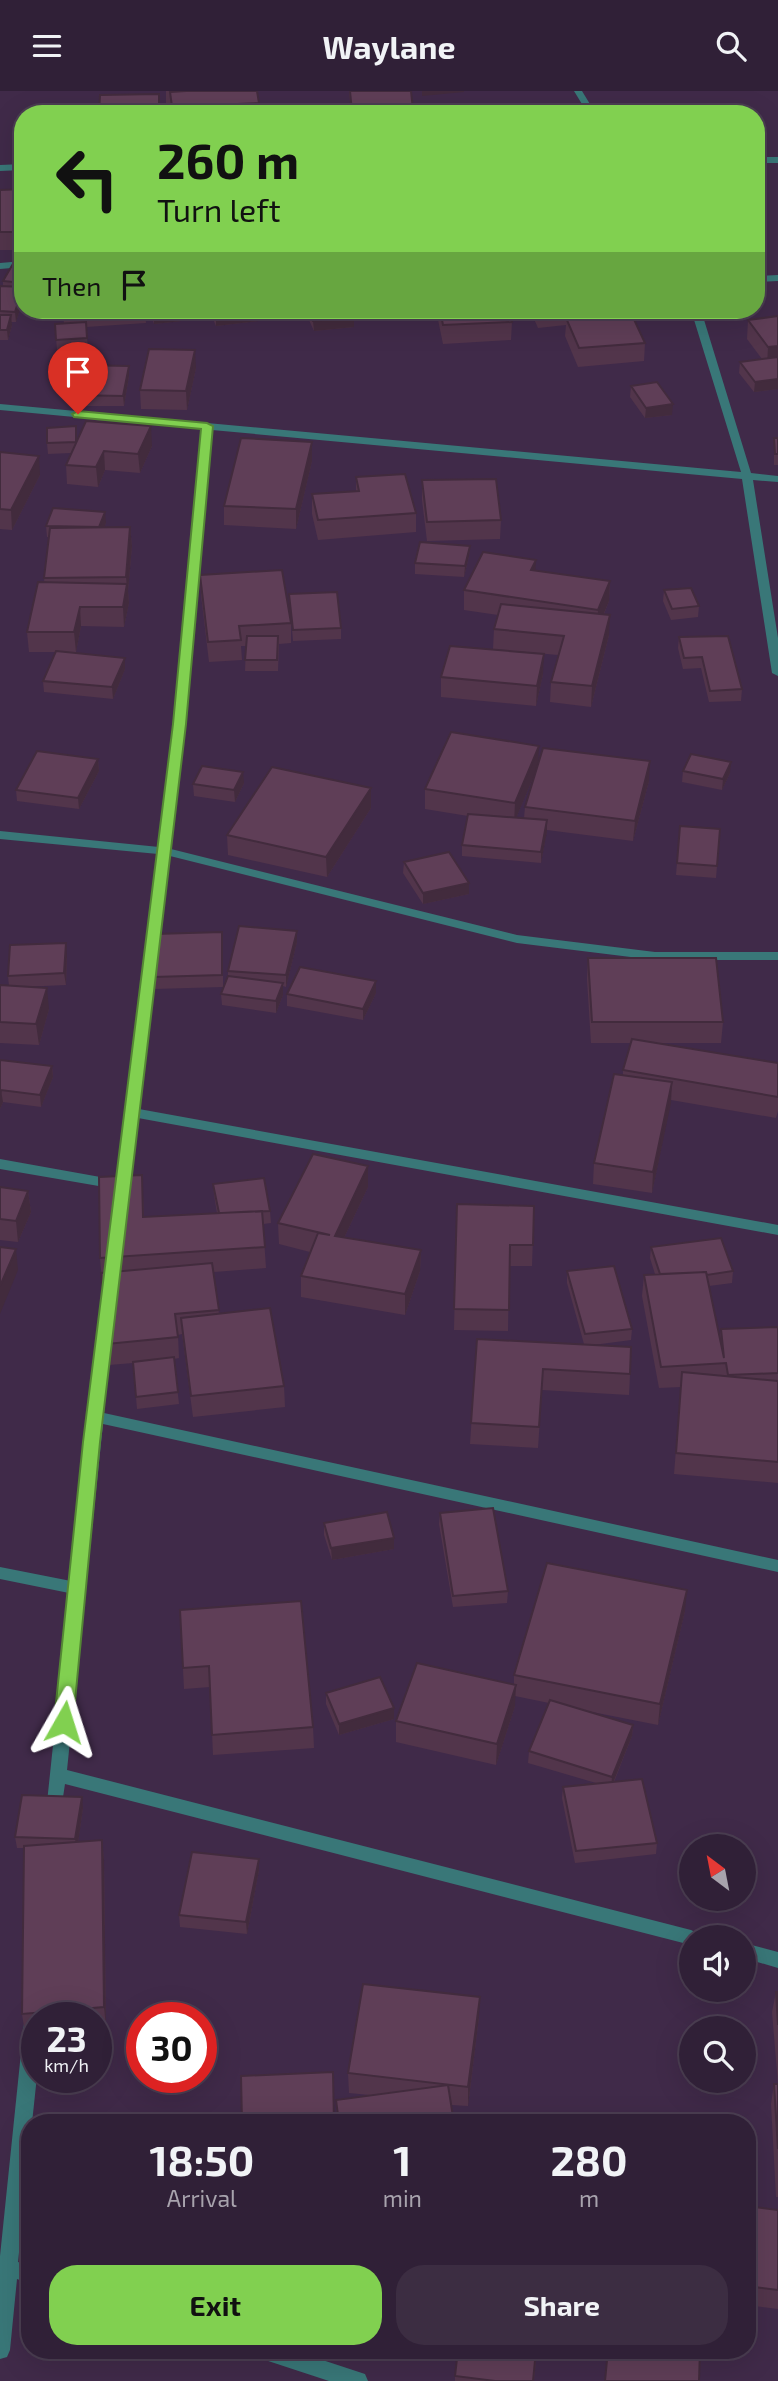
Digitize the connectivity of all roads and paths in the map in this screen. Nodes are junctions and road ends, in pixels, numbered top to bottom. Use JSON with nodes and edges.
{"nodes":[{"id":1,"x":699,"y":319,"type":"edge"},
{"id":2,"x":0,"y":407,"type":"edge"},
{"id":3,"x":207,"y":426,"type":"junction"},
{"id":4,"x":747,"y":476,"type":"junction"},
{"id":5,"x":778,"y":479,"type":"edge"},
{"id":6,"x":778,"y":673,"type":"edge"},
{"id":7,"x":0,"y":835,"type":"edge"},
{"id":8,"x":164,"y":851,"type":"junction"},
{"id":9,"x":778,"y":956,"type":"edge"},
{"id":10,"x":132,"y":1112,"type":"junction"},
{"id":11,"x":0,"y":1164,"type":"edge"},
{"id":12,"x":123,"y":1185,"type":"junction"},
{"id":13,"x":120,"y":1212,"type":"edge"},
{"id":14,"x":778,"y":1230,"type":"edge"},
{"id":15,"x":110,"y":1294,"type":"edge"},
{"id":16,"x":95,"y":1417,"type":"junction"},
{"id":17,"x":778,"y":1566,"type":"edge"},
{"id":18,"x":0,"y":1573,"type":"edge"},
{"id":19,"x":77,"y":1588,"type":"junction"},
{"id":20,"x":58,"y":1775,"type":"junction"},
{"id":21,"x":53,"y":1830,"type":"edge"},
{"id":22,"x":679,"y":1935,"type":"edge"},
{"id":23,"x":756,"y":1954,"type":"edge"},
{"id":24,"x":778,"y":1960,"type":"edge"},
{"id":25,"x":36,"y":1994,"type":"edge"},
{"id":26,"x":22,"y":2114,"type":"edge"},
{"id":27,"x":21,"y":2122,"type":"edge"},
{"id":28,"x":4,"y":2266,"type":"edge"},
{"id":29,"x":21,"y":2272,"type":"edge"},
{"id":30,"x":0,"y":2350,"type":"edge"},
{"id":31,"x":291,"y":2359,"type":"edge"},
{"id":32,"x":358,"y":2381,"type":"edge"}],
"edges":[{"from":1,"to":4,"type":"street"},
{"from":2,"to":3,"type":"street"},
{"from":3,"to":4,"type":"street"},
{"from":3,"to":8,"type":"street"},
{"from":4,"to":5,"type":"street"},
{"from":4,"to":6,"type":"street"},
{"from":7,"to":8,"type":"street"},
{"from":8,"to":9,"type":"street"},
{"from":8,"to":10,"type":"street"},
{"from":10,"to":12,"type":"street"},
{"from":10,"to":14,"type":"street"},
{"from":11,"to":12,"type":"street"},
{"from":12,"to":13,"type":"street"},
{"from":15,"to":16,"type":"street"},
{"from":16,"to":17,"type":"street"},
{"from":16,"to":19,"type":"street"},
{"from":18,"to":19,"type":"street"},
{"from":19,"to":20,"type":"street"},
{"from":20,"to":21,"type":"street"},
{"from":20,"to":22,"type":"street"},
{"from":23,"to":24,"type":"street"},
{"from":25,"to":26,"type":"street"},
{"from":27,"to":28,"type":"street"},
{"from":28,"to":29,"type":"street"},
{"from":28,"to":30,"type":"street"},
{"from":31,"to":32,"type":"street"}]}
